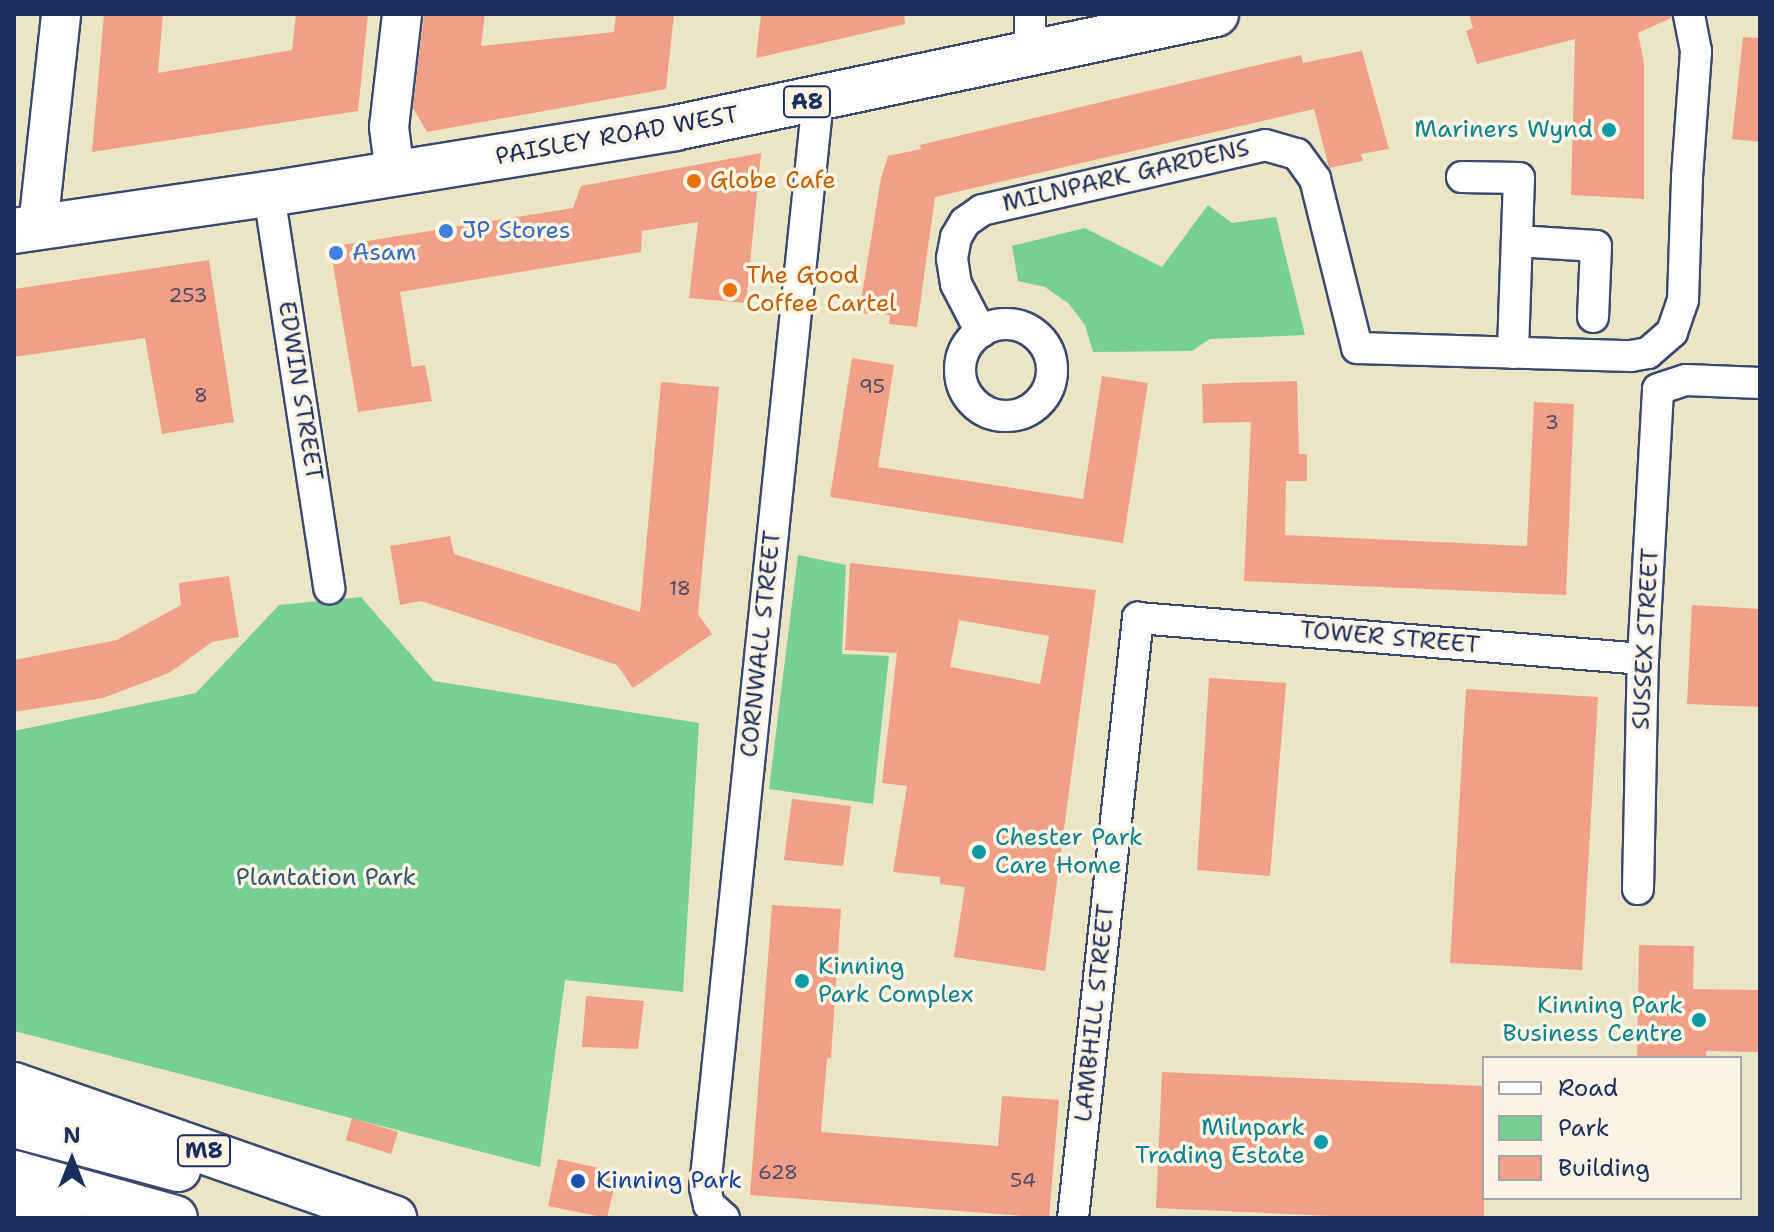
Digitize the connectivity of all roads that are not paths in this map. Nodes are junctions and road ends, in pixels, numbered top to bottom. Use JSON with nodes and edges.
{"nodes":[{"id":1,"x":61,"y":14,"type":"edge"},
{"id":2,"x":402,"y":14,"type":"edge"},
{"id":3,"x":1216,"y":14,"type":"edge"},
{"id":4,"x":1689,"y":14,"type":"edge"},
{"id":5,"x":1030,"y":33,"type":"edge"},
{"id":6,"x":818,"y":100,"type":"junction"},
{"id":7,"x":395,"y":174,"type":"junction"},
{"id":8,"x":1462,"y":177,"type":"dead end"},
{"id":9,"x":269,"y":194,"type":"junction"},
{"id":10,"x":26,"y":229,"type":"edge"},
{"id":11,"x":1517,"y":241,"type":"junction"},
{"id":12,"x":1593,"y":317,"type":"dead end"},
{"id":13,"x":981,"y":332,"type":"dead end"},
{"id":14,"x":1513,"y":353,"type":"junction"},
{"id":15,"x":1760,"y":383,"type":"edge"},
{"id":16,"x":329,"y":588,"type":"dead end"},
{"id":17,"x":1138,"y":618,"type":"joint"},
{"id":18,"x":1643,"y":659,"type":"junction"},
{"id":19,"x":1638,"y":889,"type":"dead end"},
{"id":20,"x":14,"y":1085,"type":"edge"},
{"id":21,"x":14,"y":1125,"type":"edge"},
{"id":22,"x":14,"y":1173,"type":"edge"},
{"id":23,"x":14,"y":1204,"type":"edge"},
{"id":24,"x":63,"y":1218,"type":"edge"},
{"id":25,"x":175,"y":1218,"type":"edge"},
{"id":26,"x":354,"y":1218,"type":"edge"},
{"id":27,"x":394,"y":1218,"type":"edge"},
{"id":28,"x":724,"y":1218,"type":"edge"},
{"id":29,"x":1073,"y":1218,"type":"edge"}],
"edges":[{"from":1,"to":10,"type":"street"},
{"from":2,"to":7,"type":"street"},
{"from":3,"to":5,"type":"main road","name":"PAISLEY ROAD WEST","number":"A8"},
{"from":4,"to":14,"type":"street","name":"MILNPARK GARDENS"},
{"from":5,"to":6,"type":"main road","name":"PAISLEY ROAD WEST","number":"A8"},
{"from":6,"to":7,"type":"main road","name":"PAISLEY ROAD WEST","number":"A8"},
{"from":6,"to":28,"type":"street","name":"CORNWALL STREET"},
{"from":7,"to":9,"type":"main road","name":"PAISLEY ROAD WEST","number":"A8"},
{"from":8,"to":11,"type":"street"},
{"from":9,"to":10,"type":"main road","name":"PAISLEY ROAD WEST","number":"A8"},
{"from":9,"to":16,"type":"street","name":"EDWIN STREET"},
{"from":11,"to":12,"type":"street"},
{"from":11,"to":14,"type":"street"},
{"from":13,"to":14,"type":"street","name":"MILNPARK GARDENS"},
{"from":15,"to":18,"type":"street","name":"SUSSEX STREET"},
{"from":17,"to":18,"type":"street","name":"TOWER STREET"},
{"from":17,"to":29,"type":"street","name":"LAMBHILL STREET"},
{"from":18,"to":19,"type":"street","name":"SUSSEX STREET"},
{"from":20,"to":27,"type":"main road","number":"M8"},
{"from":21,"to":26,"type":"main road","number":"M8"},
{"from":22,"to":25,"type":"main road"},
{"from":23,"to":24,"type":"main road"}]}
